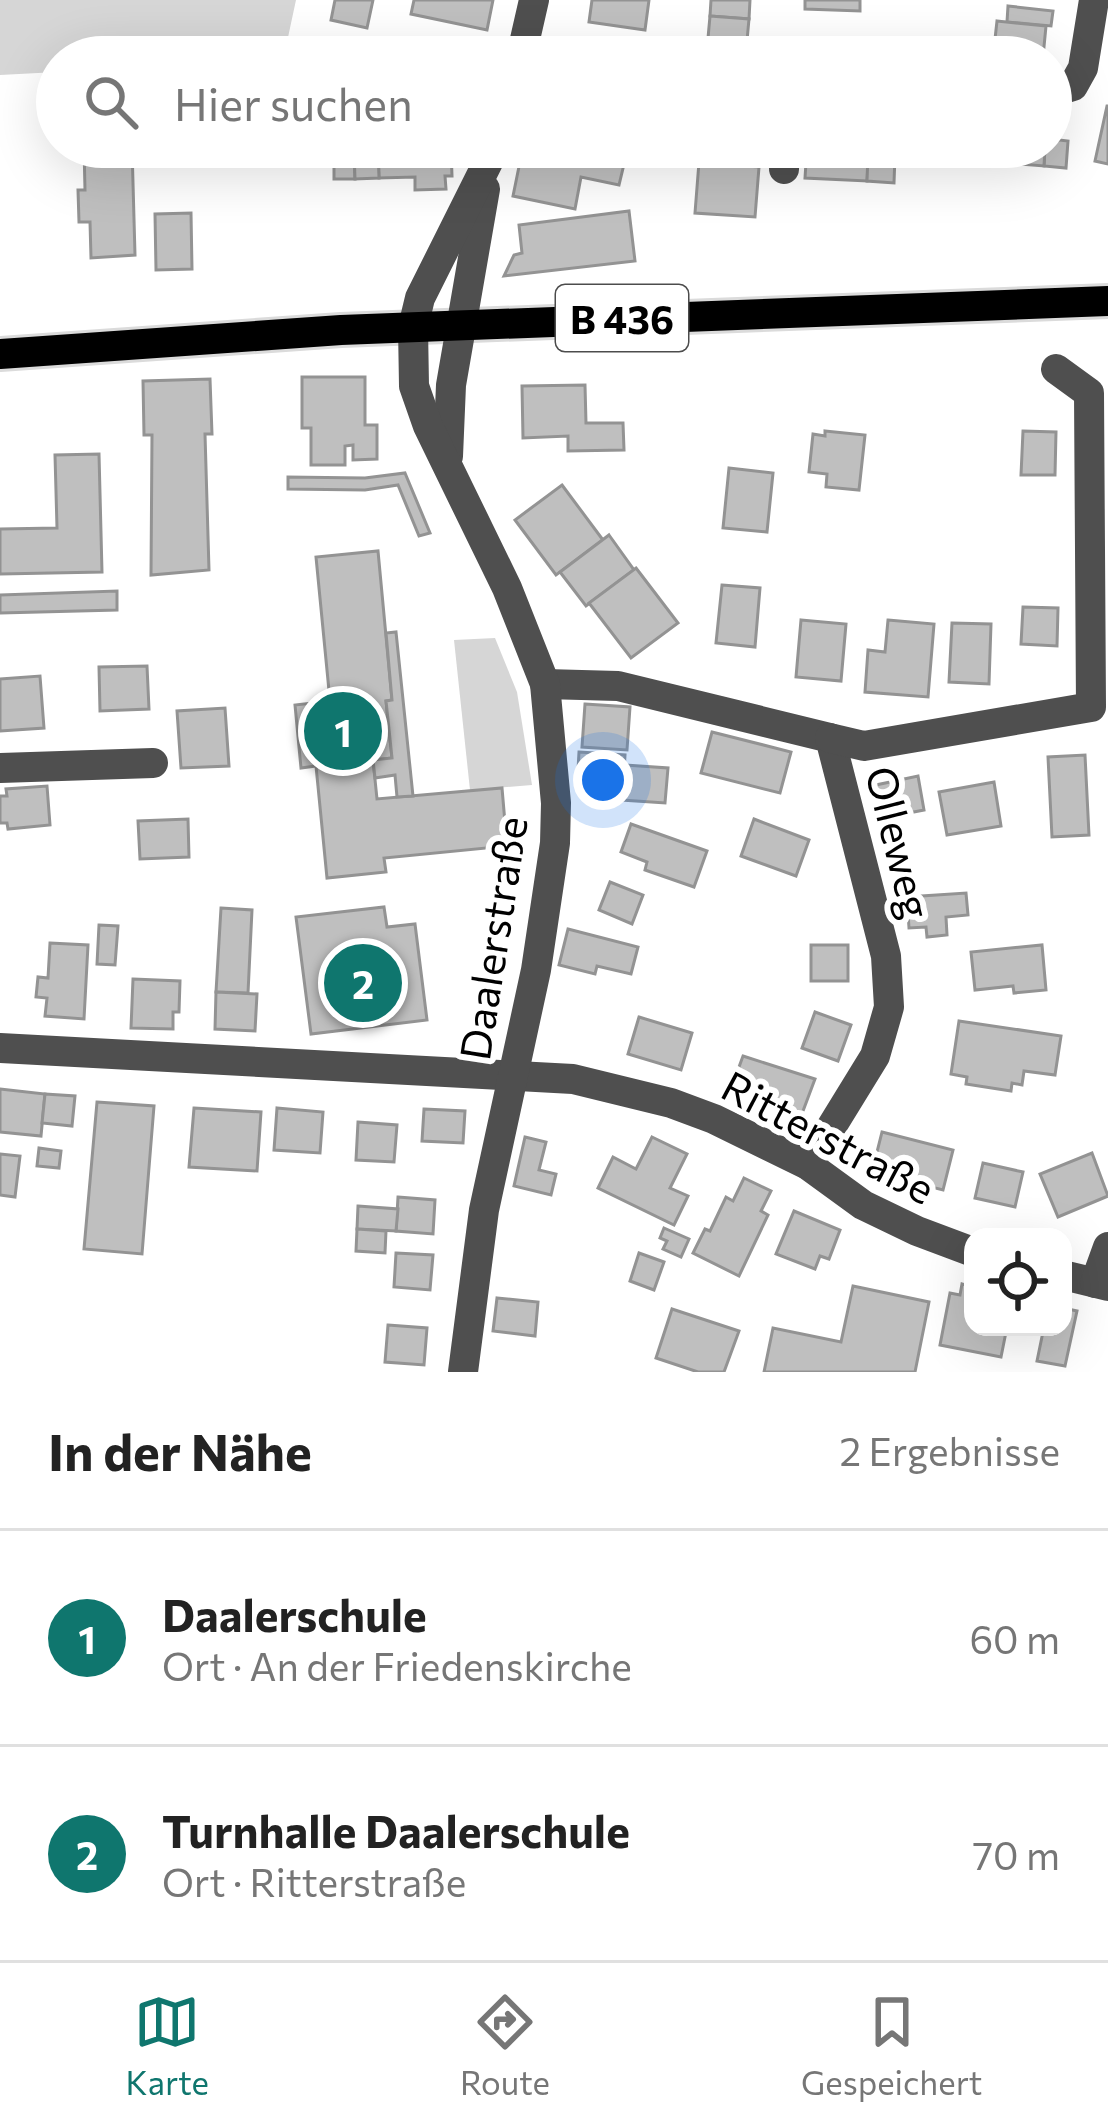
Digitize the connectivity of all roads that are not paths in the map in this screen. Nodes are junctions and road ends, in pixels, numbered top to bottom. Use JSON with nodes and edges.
{"nodes":[{"id":1,"x":534,"y":0,"type":"edge"},
{"id":2,"x":1094,"y":0,"type":"edge"},
{"id":3,"x":526,"y":36,"type":"edge"},
{"id":4,"x":1072,"y":86,"type":"edge"},
{"id":5,"x":484,"y":168,"type":"edge"},
{"id":6,"x":489,"y":168,"type":"edge"},
{"id":7,"x":1108,"y":301,"type":"edge"},
{"id":8,"x":462,"y":326,"type":"junction"},
{"id":9,"x":412,"y":327,"type":"junction"},
{"id":10,"x":0,"y":354,"type":"edge"},
{"id":11,"x":1056,"y":369,"type":"dead end"},
{"id":12,"x":448,"y":462,"type":"junction"},
{"id":13,"x":545,"y":684,"type":"junction"},
{"id":14,"x":1100,"y":707,"type":"edge"},
{"id":15,"x":830,"y":738,"type":"junction"},
{"id":16,"x":153,"y":763,"type":"dead end"},
{"id":17,"x":0,"y":768,"type":"edge"},
{"id":18,"x":0,"y":1048,"type":"edge"},
{"id":19,"x":514,"y":1074,"type":"junction"},
{"id":20,"x":808,"y":1166,"type":"junction"},
{"id":21,"x":1108,"y":1247,"type":"edge"},
{"id":22,"x":964,"y":1249,"type":"edge"},
{"id":23,"x":1101,"y":1285,"type":"edge"},
{"id":24,"x":463,"y":1372,"type":"edge"}],
"edges":[{"from":1,"to":3,"type":"street"},
{"from":2,"to":4,"type":"street"},
{"from":5,"to":9,"type":"street"},
{"from":6,"to":8,"type":"street","name":"Daalerstraße"},
{"from":7,"to":8,"type":"main road","number":"B 436"},
{"from":8,"to":9,"type":"main road","number":"B 436"},
{"from":8,"to":12,"type":"street","name":"Daalerstraße"},
{"from":9,"to":10,"type":"main road","number":"B 436"},
{"from":9,"to":12,"type":"street","name":"Daalerstraße"},
{"from":11,"to":14,"type":"street"},
{"from":12,"to":13,"type":"street","name":"Daalerstraße"},
{"from":13,"to":15,"type":"street","name":"Olleweg"},
{"from":13,"to":19,"type":"street","name":"Daalerstraße"},
{"from":14,"to":15,"type":"street"},
{"from":15,"to":20,"type":"street","name":"Olleweg"},
{"from":16,"to":17,"type":"street"},
{"from":18,"to":19,"type":"street","name":"Ritterstraße"},
{"from":19,"to":20,"type":"street","name":"Ritterstraße"},
{"from":19,"to":24,"type":"street","name":"Daalerstraße"},
{"from":20,"to":22,"type":"street","name":"Ritterstraße"},
{"from":21,"to":23,"type":"street"}]}
